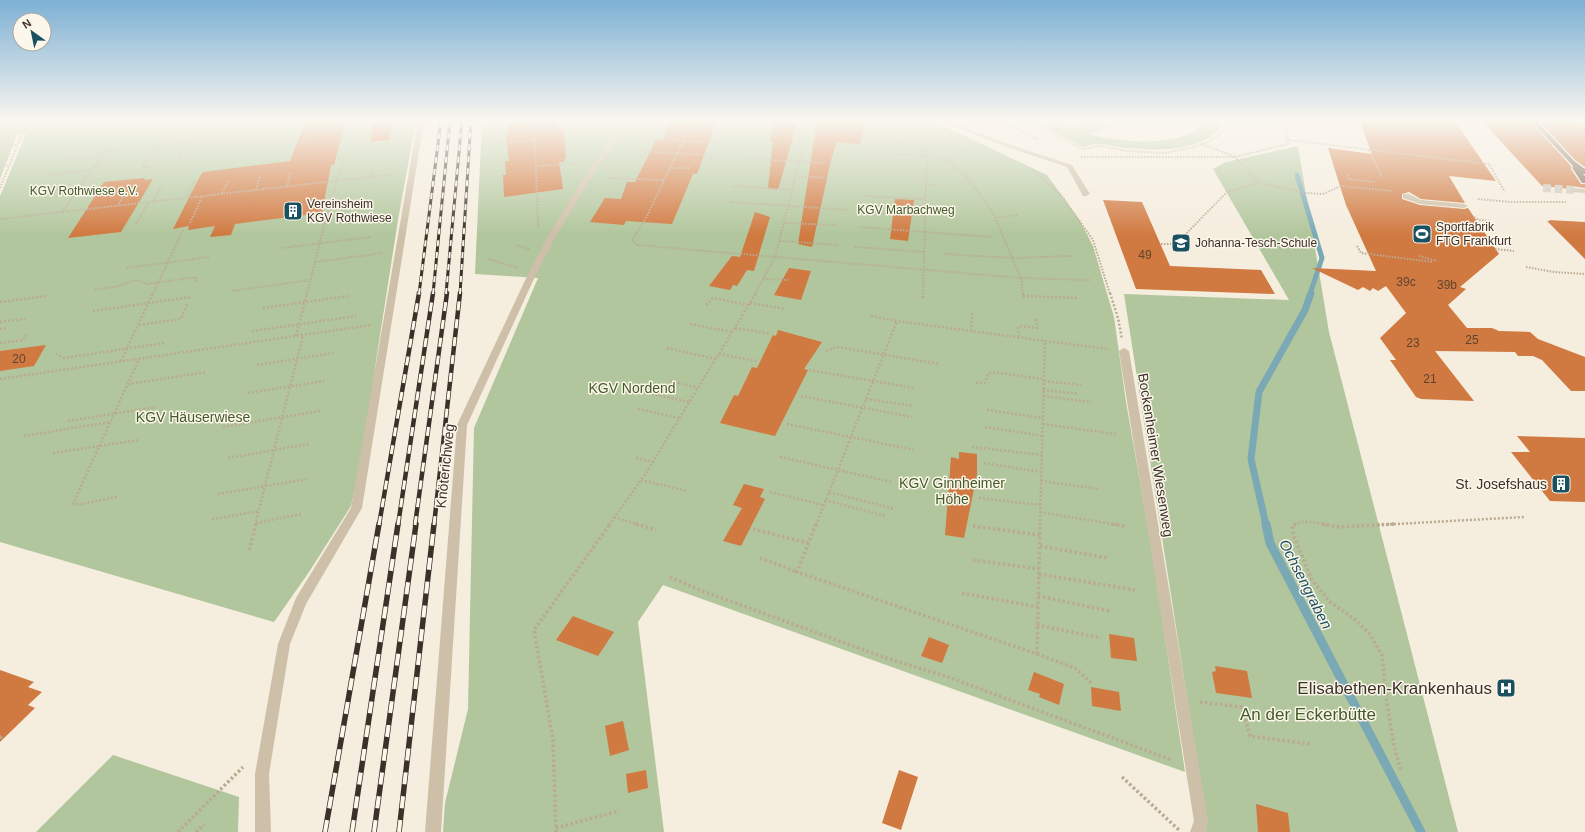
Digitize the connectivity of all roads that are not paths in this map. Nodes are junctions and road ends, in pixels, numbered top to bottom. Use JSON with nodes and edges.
{"nodes":[{"id":1,"x":414,"y":159,"type":"edge"},
{"id":2,"x":599,"y":159,"type":"edge"},
{"id":3,"x":1048,"y":159,"type":"edge"},
{"id":4,"x":1569,"y":159,"type":"edge"},
{"id":5,"x":1572,"y":162,"type":"junction"},
{"id":6,"x":1585,"y":172,"type":"edge"},
{"id":7,"x":1585,"y":181,"type":"edge"},
{"id":8,"x":1575,"y":190,"type":"tunnel mouth"},
{"id":9,"x":1585,"y":191,"type":"edge"},
{"id":10,"x":1086,"y":194,"type":"dead end"},
{"id":11,"x":1406,"y":196,"type":"dead end"},
{"id":12,"x":1464,"y":206,"type":"dead end"},
{"id":13,"x":1124,"y":351,"type":"road end"},
{"id":14,"x":263,"y":832,"type":"edge"},
{"id":15,"x":433,"y":832,"type":"edge"},
{"id":16,"x":1198,"y":832,"type":"edge"}],
"edges":[{"from":1,"to":14,"type":"lane"},
{"from":2,"to":15,"type":"lane","name":"Knöterichweg"},
{"from":3,"to":10,"type":"lane"},
{"from":4,"to":5,"type":"main road"},
{"from":5,"to":6,"type":"main road"},
{"from":5,"to":7,"type":"main road"},
{"from":8,"to":9,"type":"lane"},
{"from":11,"to":12,"type":"lane"},
{"from":13,"to":16,"type":"lane","name":"Bockenheimer Wiesenweg"}]}
